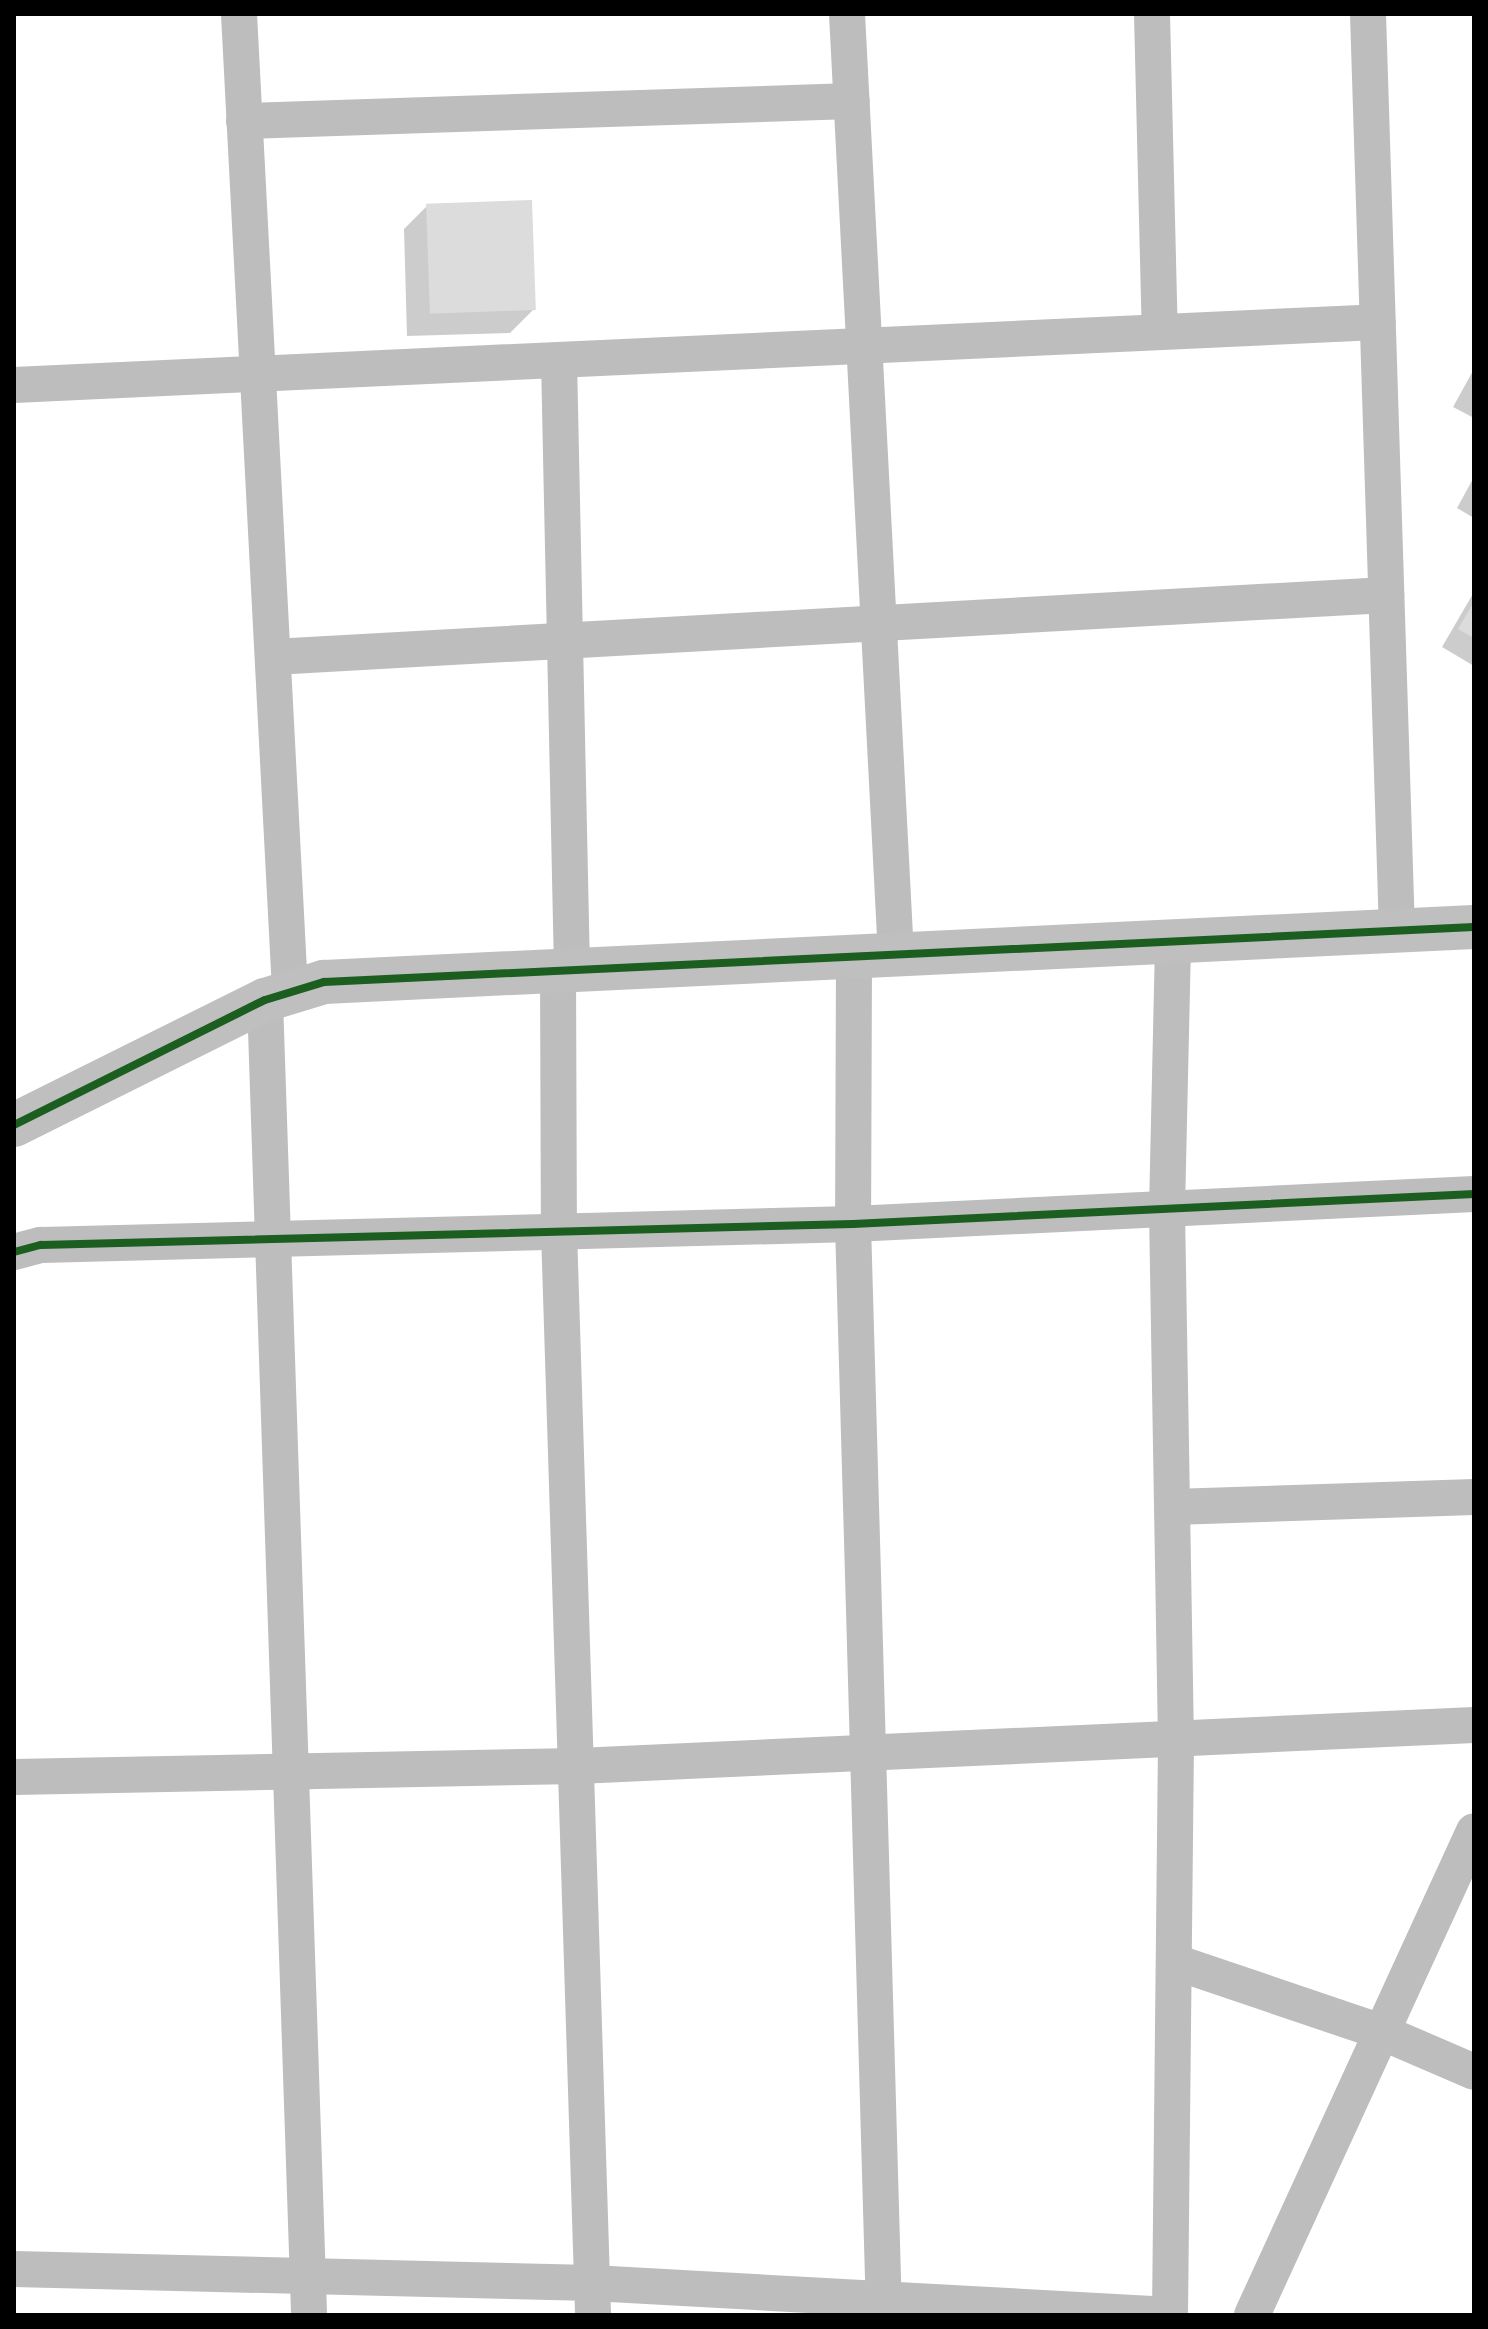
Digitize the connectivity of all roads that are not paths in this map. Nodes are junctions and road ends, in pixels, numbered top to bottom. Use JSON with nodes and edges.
{"nodes":[{"id":1,"x":239,"y":14,"type":"edge"},
{"id":2,"x":847,"y":14,"type":"edge"},
{"id":3,"x":1152,"y":14,"type":"edge"},
{"id":4,"x":1368,"y":14,"type":"edge"},
{"id":5,"x":852,"y":101,"type":"junction"},
{"id":6,"x":244,"y":121,"type":"junction"},
{"id":7,"x":1378,"y":322,"type":"junction"},
{"id":8,"x":1160,"y":332,"type":"junction"},
{"id":9,"x":865,"y":346,"type":"junction"},
{"id":10,"x":559,"y":360,"type":"junction"},
{"id":11,"x":258,"y":374,"type":"junction"},
{"id":12,"x":14,"y":385,"type":"edge"},
{"id":13,"x":1386,"y":595,"type":"junction"},
{"id":14,"x":879,"y":623,"type":"junction"},
{"id":15,"x":565,"y":640,"type":"junction"},
{"id":16,"x":273,"y":657,"type":"junction"},
{"id":17,"x":1474,"y":927,"type":"edge"},
{"id":18,"x":1397,"y":930,"type":"junction"},
{"id":19,"x":1173,"y":941,"type":"junction"},
{"id":20,"x":875,"y":957,"type":"junction"},
{"id":21,"x":565,"y":968,"type":"junction"},
{"id":22,"x":278,"y":994,"type":"junction"},
{"id":23,"x":14,"y":1125,"type":"edge"},
{"id":24,"x":1474,"y":1194,"type":"edge"},
{"id":25,"x":1167,"y":1209,"type":"junction"},
{"id":26,"x":853,"y":1224,"type":"junction"},
{"id":27,"x":559,"y":1231,"type":"junction"},
{"id":28,"x":273,"y":1240,"type":"junction"},
{"id":29,"x":14,"y":1252,"type":"edge"},
{"id":30,"x":1474,"y":1497,"type":"edge"},
{"id":31,"x":1173,"y":1507,"type":"junction"},
{"id":32,"x":1474,"y":1725,"type":"edge"},
{"id":33,"x":1176,"y":1742,"type":"junction"},
{"id":34,"x":869,"y":1754,"type":"junction"},
{"id":35,"x":578,"y":1766,"type":"junction"},
{"id":36,"x":294,"y":1775,"type":"junction"},
{"id":37,"x":14,"y":1777,"type":"edge"},
{"id":38,"x":1474,"y":1831,"type":"edge"},
{"id":39,"x":1175,"y":1962,"type":"junction"},
{"id":40,"x":1379,"y":2031,"type":"junction"},
{"id":41,"x":1474,"y":2072,"type":"edge"},
{"id":42,"x":14,"y":2269,"type":"edge"},
{"id":43,"x":308,"y":2277,"type":"junction"},
{"id":44,"x":592,"y":2299,"type":"edge"},
{"id":45,"x":884,"y":2307,"type":"edge"},
{"id":46,"x":309,"y":2315,"type":"edge"},
{"id":47,"x":1170,"y":2315,"type":"edge"},
{"id":48,"x":1252,"y":2315,"type":"edge"}],
"edges":[{"from":1,"to":6,"type":"street"},
{"from":2,"to":5,"type":"street"},
{"from":3,"to":8,"type":"street"},
{"from":4,"to":7,"type":"street"},
{"from":5,"to":6,"type":"street"},
{"from":5,"to":9,"type":"street"},
{"from":6,"to":11,"type":"street"},
{"from":7,"to":8,"type":"street"},
{"from":7,"to":13,"type":"street"},
{"from":8,"to":9,"type":"street"},
{"from":9,"to":10,"type":"street"},
{"from":9,"to":14,"type":"street"},
{"from":10,"to":11,"type":"street"},
{"from":10,"to":15,"type":"street"},
{"from":11,"to":12,"type":"street"},
{"from":11,"to":16,"type":"street"},
{"from":13,"to":14,"type":"street"},
{"from":13,"to":18,"type":"street"},
{"from":14,"to":15,"type":"street"},
{"from":14,"to":20,"type":"street"},
{"from":15,"to":16,"type":"street"},
{"from":15,"to":21,"type":"street"},
{"from":16,"to":22,"type":"street"},
{"from":17,"to":18,"type":"street"},
{"from":18,"to":19,"type":"street"},
{"from":19,"to":20,"type":"street"},
{"from":19,"to":25,"type":"street"},
{"from":20,"to":21,"type":"street"},
{"from":20,"to":26,"type":"street"},
{"from":21,"to":22,"type":"street"},
{"from":21,"to":27,"type":"street"},
{"from":22,"to":23,"type":"street"},
{"from":22,"to":28,"type":"street"},
{"from":24,"to":25,"type":"street"},
{"from":25,"to":26,"type":"street"},
{"from":25,"to":31,"type":"street"},
{"from":26,"to":27,"type":"street"},
{"from":26,"to":34,"type":"street"},
{"from":27,"to":28,"type":"street"},
{"from":27,"to":35,"type":"street"},
{"from":28,"to":29,"type":"street"},
{"from":28,"to":36,"type":"street"},
{"from":30,"to":31,"type":"street"},
{"from":31,"to":33,"type":"street"},
{"from":32,"to":33,"type":"street"},
{"from":33,"to":34,"type":"street"},
{"from":33,"to":39,"type":"street"},
{"from":34,"to":35,"type":"street"},
{"from":34,"to":45,"type":"street"},
{"from":35,"to":36,"type":"street"},
{"from":35,"to":44,"type":"street"},
{"from":36,"to":37,"type":"street"},
{"from":36,"to":43,"type":"street"},
{"from":38,"to":40,"type":"street"},
{"from":39,"to":40,"type":"street"},
{"from":39,"to":47,"type":"street"},
{"from":40,"to":41,"type":"street"},
{"from":40,"to":48,"type":"street"},
{"from":42,"to":43,"type":"street"},
{"from":43,"to":44,"type":"street"},
{"from":43,"to":46,"type":"street"},
{"from":44,"to":45,"type":"street"},
{"from":45,"to":47,"type":"street"}]}
